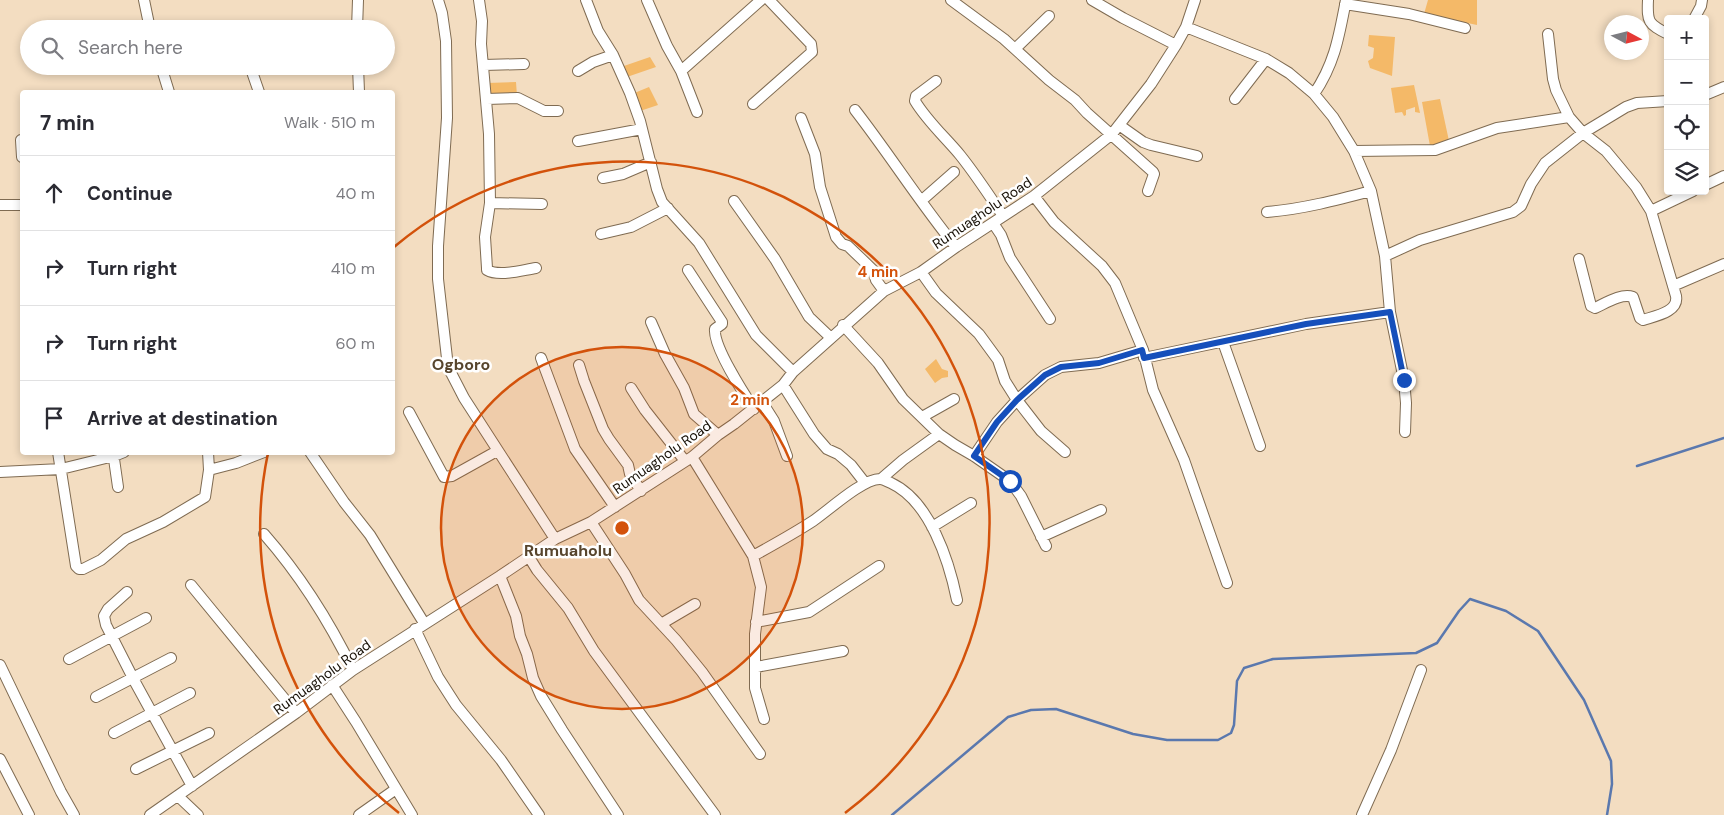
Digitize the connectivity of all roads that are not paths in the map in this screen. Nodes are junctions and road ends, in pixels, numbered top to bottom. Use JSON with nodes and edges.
{"nodes":[{"id":1,"x":144,"y":0,"type":"edge"},
{"id":2,"x":358,"y":0,"type":"edge"},
{"id":3,"x":438,"y":0,"type":"edge"},
{"id":4,"x":479,"y":0,"type":"edge"},
{"id":5,"x":586,"y":0,"type":"edge"},
{"id":6,"x":647,"y":0,"type":"edge"},
{"id":7,"x":761,"y":0,"type":"edge"},
{"id":8,"x":770,"y":0,"type":"edge"},
{"id":9,"x":952,"y":0,"type":"edge"},
{"id":10,"x":1092,"y":0,"type":"edge"},
{"id":11,"x":1195,"y":0,"type":"edge"},
{"id":12,"x":1648,"y":0,"type":"edge"},
{"id":13,"x":1702,"y":0,"type":"edge"},
{"id":14,"x":1346,"y":2,"type":"edge"},
{"id":15,"x":1696,"y":15,"type":"edge"},
{"id":16,"x":1049,"y":16,"type":"dead end"},
{"id":17,"x":148,"y":20,"type":"edge"},
{"id":18,"x":357,"y":20,"type":"edge"},
{"id":19,"x":1186,"y":27,"type":"junction"},
{"id":20,"x":1466,"y":28,"type":"dead end"},
{"id":21,"x":1664,"y":32,"type":"edge"},
{"id":22,"x":1548,"y":34,"type":"dead end"},
{"id":23,"x":1176,"y":45,"type":"junction"},
{"id":24,"x":1015,"y":49,"type":"junction"},
{"id":25,"x":613,"y":56,"type":"junction"},
{"id":26,"x":1266,"y":59,"type":"junction"},
{"id":27,"x":524,"y":64,"type":"dead end"},
{"id":28,"x":484,"y":65,"type":"junction"},
{"id":29,"x":578,"y":71,"type":"dead end"},
{"id":30,"x":681,"y":71,"type":"junction"},
{"id":31,"x":164,"y":75,"type":"edge"},
{"id":32,"x":253,"y":75,"type":"edge"},
{"id":33,"x":358,"y":75,"type":"edge"},
{"id":34,"x":936,"y":81,"type":"dead end"},
{"id":35,"x":1724,"y":87,"type":"edge"},
{"id":36,"x":168,"y":90,"type":"edge"},
{"id":37,"x":258,"y":90,"type":"edge"},
{"id":38,"x":359,"y":90,"type":"edge"},
{"id":39,"x":1709,"y":93,"type":"edge"},
{"id":40,"x":1314,"y":94,"type":"junction"},
{"id":41,"x":1236,"y":99,"type":"dead end"},
{"id":42,"x":487,"y":100,"type":"junction"},
{"id":43,"x":1664,"y":100,"type":"edge"},
{"id":44,"x":752,"y":104,"type":"dead end"},
{"id":45,"x":855,"y":110,"type":"dead end"},
{"id":46,"x":558,"y":111,"type":"dead end"},
{"id":47,"x":697,"y":112,"type":"dead end"},
{"id":48,"x":1569,"y":117,"type":"junction"},
{"id":49,"x":801,"y":118,"type":"dead end"},
{"id":50,"x":1119,"y":124,"type":"junction"},
{"id":51,"x":642,"y":129,"type":"junction"},
{"id":52,"x":1583,"y":133,"type":"junction"},
{"id":53,"x":1112,"y":134,"type":"junction"},
{"id":54,"x":578,"y":141,"type":"dead end"},
{"id":55,"x":1354,"y":151,"type":"junction"},
{"id":56,"x":1197,"y":156,"type":"dead end"},
{"id":57,"x":650,"y":162,"type":"junction"},
{"id":58,"x":954,"y":172,"type":"dead end"},
{"id":59,"x":1724,"y":176,"type":"edge"},
{"id":60,"x":603,"y":178,"type":"dead end"},
{"id":61,"x":1709,"y":183,"type":"edge"},
{"id":62,"x":1148,"y":191,"type":"dead end"},
{"id":63,"x":1371,"y":191,"type":"junction"},
{"id":64,"x":1685,"y":195,"type":"edge"},
{"id":65,"x":1034,"y":196,"type":"junction"},
{"id":66,"x":734,"y":201,"type":"dead end"},
{"id":67,"x":921,"y":201,"type":"junction"},
{"id":68,"x":490,"y":203,"type":"junction"},
{"id":69,"x":542,"y":204,"type":"dead end"},
{"id":70,"x":0,"y":205,"type":"edge"},
{"id":71,"x":20,"y":205,"type":"edge"},
{"id":72,"x":668,"y":208,"type":"junction"},
{"id":73,"x":1651,"y":211,"type":"junction"},
{"id":74,"x":1267,"y":212,"type":"dead end"},
{"id":75,"x":1003,"y":216,"type":"junction"},
{"id":76,"x":993,"y":223,"type":"junction"},
{"id":77,"x":601,"y":234,"type":"dead end"},
{"id":78,"x":956,"y":247,"type":"junction"},
{"id":79,"x":1385,"y":256,"type":"junction"},
{"id":80,"x":1579,"y":259,"type":"dead end"},
{"id":81,"x":1724,"y":264,"type":"edge"},
{"id":82,"x":536,"y":268,"type":"dead end"},
{"id":83,"x":688,"y":270,"type":"dead end"},
{"id":84,"x":921,"y":272,"type":"junction"},
{"id":85,"x":1673,"y":286,"type":"junction"},
{"id":86,"x":884,"y":291,"type":"junction"},
{"id":87,"x":1390,"y":312,"type":"junction"},
{"id":88,"x":1050,"y":319,"type":"dead end"},
{"id":89,"x":651,"y":322,"type":"dead end"},
{"id":90,"x":844,"y":325,"type":"junction"},
{"id":91,"x":830,"y":337,"type":"junction"},
{"id":92,"x":1223,"y":342,"type":"junction"},
{"id":93,"x":1143,"y":354,"type":"junction"},
{"id":94,"x":541,"y":358,"type":"dead end"},
{"id":95,"x":579,"y":364,"type":"dead end"},
{"id":96,"x":792,"y":372,"type":"junction"},
{"id":97,"x":783,"y":385,"type":"junction"},
{"id":98,"x":631,"y":388,"type":"dead end"},
{"id":99,"x":954,"y":399,"type":"dead end"},
{"id":100,"x":1017,"y":400,"type":"junction"},
{"id":101,"x":758,"y":405,"type":"junction"},
{"id":102,"x":409,"y":412,"type":"dead end"},
{"id":103,"x":922,"y":417,"type":"junction"},
{"id":104,"x":1405,"y":432,"type":"dead end"},
{"id":105,"x":939,"y":434,"type":"junction"},
{"id":106,"x":718,"y":435,"type":"junction"},
{"id":107,"x":1260,"y":446,"type":"dead end"},
{"id":108,"x":497,"y":451,"type":"junction"},
{"id":109,"x":1065,"y":452,"type":"dead end"},
{"id":110,"x":59,"y":455,"type":"edge"},
{"id":111,"x":110,"y":455,"type":"edge"},
{"id":112,"x":113,"y":455,"type":"edge"},
{"id":113,"x":208,"y":455,"type":"edge"},
{"id":114,"x":256,"y":455,"type":"edge"},
{"id":115,"x":312,"y":455,"type":"edge"},
{"id":116,"x":787,"y":456,"type":"dead end"},
{"id":117,"x":974,"y":456,"type":"junction"},
{"id":118,"x":689,"y":459,"type":"junction"},
{"id":119,"x":61,"y":469,"type":"junction"},
{"id":120,"x":209,"y":470,"type":"junction"},
{"id":121,"x":0,"y":472,"type":"edge"},
{"id":122,"x":881,"y":479,"type":"junction"},
{"id":123,"x":865,"y":483,"type":"junction"},
{"id":124,"x":118,"y":488,"type":"dead end"},
{"id":125,"x":641,"y":491,"type":"junction"},
{"id":126,"x":971,"y":503,"type":"dead end"},
{"id":127,"x":615,"y":507,"type":"junction"},
{"id":128,"x":1101,"y":510,"type":"dead end"},
{"id":129,"x":591,"y":522,"type":"junction"},
{"id":130,"x":932,"y":527,"type":"junction"},
{"id":131,"x":264,"y":534,"type":"dead end"},
{"id":132,"x":1041,"y":537,"type":"junction"},
{"id":133,"x":555,"y":539,"type":"junction"},
{"id":134,"x":1046,"y":546,"type":"dead end"},
{"id":135,"x":529,"y":556,"type":"junction"},
{"id":136,"x":753,"y":556,"type":"junction"},
{"id":137,"x":879,"y":566,"type":"dead end"},
{"id":138,"x":500,"y":576,"type":"junction"},
{"id":139,"x":1227,"y":583,"type":"dead end"},
{"id":140,"x":190,"y":585,"type":"dead end"},
{"id":141,"x":127,"y":592,"type":"dead end"},
{"id":142,"x":957,"y":600,"type":"dead end"},
{"id":143,"x":694,"y":604,"type":"dead end"},
{"id":144,"x":146,"y":618,"type":"dead end"},
{"id":145,"x":756,"y":622,"type":"junction"},
{"id":146,"x":661,"y":624,"type":"junction"},
{"id":147,"x":420,"y":626,"type":"junction"},
{"id":148,"x":112,"y":636,"type":"junction"},
{"id":149,"x":843,"y":651,"type":"dead end"},
{"id":150,"x":172,"y":658,"type":"dead end"},
{"id":151,"x":69,"y":659,"type":"dead end"},
{"id":152,"x":0,"y":665,"type":"edge"},
{"id":153,"x":756,"y":667,"type":"junction"},
{"id":154,"x":353,"y":670,"type":"junction"},
{"id":155,"x":1421,"y":670,"type":"dead end"},
{"id":156,"x":133,"y":678,"type":"junction"},
{"id":157,"x":332,"y":686,"type":"junction"},
{"id":158,"x":190,"y":693,"type":"dead end"},
{"id":159,"x":96,"y":697,"type":"dead end"},
{"id":160,"x":153,"y":713,"type":"junction"},
{"id":161,"x":296,"y":714,"type":"junction"},
{"id":162,"x":764,"y":719,"type":"dead end"},
{"id":163,"x":114,"y":733,"type":"dead end"},
{"id":164,"x":209,"y":733,"type":"dead end"},
{"id":165,"x":173,"y":750,"type":"junction"},
{"id":166,"x":760,"y":754,"type":"dead end"},
{"id":167,"x":1,"y":763,"type":"edge"},
{"id":168,"x":136,"y":769,"type":"dead end"},
{"id":169,"x":192,"y":786,"type":"junction"},
{"id":170,"x":396,"y":789,"type":"junction"},
{"id":171,"x":178,"y":796,"type":"junction"},
{"id":172,"x":28,"y":815,"type":"edge"},
{"id":173,"x":74,"y":815,"type":"edge"},
{"id":174,"x":150,"y":815,"type":"edge"},
{"id":175,"x":198,"y":815,"type":"edge"},
{"id":176,"x":359,"y":815,"type":"edge"},
{"id":177,"x":412,"y":815,"type":"edge"},
{"id":178,"x":539,"y":815,"type":"edge"},
{"id":179,"x":618,"y":815,"type":"edge"},
{"id":180,"x":715,"y":815,"type":"edge"},
{"id":181,"x":1362,"y":815,"type":"edge"}],
"edges":[{"from":1,"to":17,"type":"street"},
{"from":2,"to":18,"type":"street"},
{"from":3,"to":108,"type":"street"},
{"from":4,"to":28,"type":"street"},
{"from":5,"to":25,"type":"street"},
{"from":6,"to":30,"type":"street"},
{"from":7,"to":30,"type":"street"},
{"from":8,"to":44,"type":"street"},
{"from":9,"to":24,"type":"street"},
{"from":10,"to":23,"type":"street"},
{"from":11,"to":19,"type":"street","name":"Rumuagholu Road"},
{"from":12,"to":21,"type":"street"},
{"from":13,"to":15,"type":"street"},
{"from":14,"to":20,"type":"street"},
{"from":14,"to":40,"type":"street"},
{"from":16,"to":24,"type":"street"},
{"from":19,"to":23,"type":"street","name":"Rumuagholu Road"},
{"from":19,"to":26,"type":"street"},
{"from":22,"to":48,"type":"street"},
{"from":23,"to":50,"type":"street","name":"Rumuagholu Road"},
{"from":24,"to":53,"type":"street"},
{"from":25,"to":29,"type":"street"},
{"from":25,"to":51,"type":"street"},
{"from":26,"to":40,"type":"street"},
{"from":26,"to":41,"type":"street"},
{"from":27,"to":28,"type":"street"},
{"from":28,"to":42,"type":"street"},
{"from":30,"to":47,"type":"street"},
{"from":31,"to":36,"type":"street"},
{"from":32,"to":37,"type":"street"},
{"from":33,"to":38,"type":"street"},
{"from":34,"to":75,"type":"street"},
{"from":35,"to":39,"type":"street"},
{"from":40,"to":55,"type":"street"},
{"from":42,"to":46,"type":"street"},
{"from":42,"to":68,"type":"street"},
{"from":43,"to":52,"type":"street"},
{"from":45,"to":67,"type":"street"},
{"from":48,"to":52,"type":"street"},
{"from":48,"to":55,"type":"street"},
{"from":49,"to":86,"type":"street"},
{"from":50,"to":53,"type":"street","name":"Rumuagholu Road"},
{"from":50,"to":56,"type":"street"},
{"from":51,"to":54,"type":"street"},
{"from":51,"to":57,"type":"street"},
{"from":52,"to":73,"type":"street"},
{"from":52,"to":79,"type":"street"},
{"from":53,"to":62,"type":"street"},
{"from":53,"to":65,"type":"street","name":"Rumuagholu Road"},
{"from":55,"to":63,"type":"street"},
{"from":57,"to":60,"type":"street"},
{"from":57,"to":72,"type":"street"},
{"from":58,"to":67,"type":"street"},
{"from":59,"to":61,"type":"street"},
{"from":63,"to":74,"type":"street"},
{"from":63,"to":79,"type":"street"},
{"from":64,"to":73,"type":"street"},
{"from":65,"to":75,"type":"street","name":"Rumuagholu Road"},
{"from":65,"to":93,"type":"street"},
{"from":66,"to":91,"type":"street"},
{"from":67,"to":78,"type":"street"},
{"from":68,"to":69,"type":"street"},
{"from":68,"to":82,"type":"street"},
{"from":70,"to":71,"type":"street"},
{"from":72,"to":77,"type":"street"},
{"from":72,"to":96,"type":"street"},
{"from":73,"to":85,"type":"street"},
{"from":75,"to":76,"type":"street","name":"Rumuagholu Road"},
{"from":76,"to":78,"type":"street","name":"Rumuagholu Road"},
{"from":76,"to":88,"type":"street"},
{"from":78,"to":84,"type":"street","name":"Rumuagholu Road"},
{"from":79,"to":87,"type":"street"},
{"from":80,"to":85,"type":"street"},
{"from":81,"to":85,"type":"street"},
{"from":83,"to":101,"type":"street"},
{"from":84,"to":86,"type":"street","name":"Rumuagholu Road"},
{"from":84,"to":100,"type":"street"},
{"from":86,"to":90,"type":"street","name":"Rumuagholu Road"},
{"from":87,"to":92,"type":"street"},
{"from":87,"to":104,"type":"street"},
{"from":89,"to":106,"type":"street"},
{"from":90,"to":91,"type":"street","name":"Rumuagholu Road"},
{"from":90,"to":103,"type":"street"},
{"from":91,"to":96,"type":"street","name":"Rumuagholu Road"},
{"from":92,"to":93,"type":"street"},
{"from":92,"to":107,"type":"street"},
{"from":93,"to":100,"type":"street"},
{"from":93,"to":139,"type":"street"},
{"from":94,"to":127,"type":"street"},
{"from":95,"to":125,"type":"street"},
{"from":96,"to":97,"type":"street","name":"Rumuagholu Road"},
{"from":97,"to":101,"type":"street","name":"Rumuagholu Road"},
{"from":97,"to":123,"type":"street"},
{"from":98,"to":118,"type":"street"},
{"from":99,"to":103,"type":"street"},
{"from":100,"to":109,"type":"street"},
{"from":100,"to":117,"type":"street"},
{"from":101,"to":106,"type":"street","name":"Rumuagholu Road"},
{"from":101,"to":116,"type":"street"},
{"from":102,"to":108,"type":"street"},
{"from":103,"to":105,"type":"street"},
{"from":105,"to":117,"type":"street"},
{"from":105,"to":122,"type":"street"},
{"from":106,"to":118,"type":"street","name":"Rumuagholu Road"},
{"from":108,"to":133,"type":"street"},
{"from":110,"to":119,"type":"street"},
{"from":111,"to":119,"type":"street"},
{"from":112,"to":124,"type":"street"},
{"from":113,"to":120,"type":"street"},
{"from":114,"to":120,"type":"street"},
{"from":115,"to":147,"type":"street"},
{"from":117,"to":132,"type":"street"},
{"from":118,"to":125,"type":"street","name":"Rumuagholu Road"},
{"from":118,"to":136,"type":"street"},
{"from":119,"to":120,"type":"street"},
{"from":119,"to":121,"type":"street"},
{"from":122,"to":123,"type":"street"},
{"from":122,"to":130,"type":"street"},
{"from":123,"to":136,"type":"street"},
{"from":125,"to":127,"type":"street","name":"Rumuagholu Road"},
{"from":126,"to":130,"type":"street"},
{"from":127,"to":129,"type":"street","name":"Rumuagholu Road"},
{"from":128,"to":132,"type":"street"},
{"from":129,"to":133,"type":"street","name":"Rumuagholu Road"},
{"from":129,"to":146,"type":"street"},
{"from":130,"to":142,"type":"street"},
{"from":131,"to":154,"type":"street"},
{"from":132,"to":134,"type":"street"},
{"from":133,"to":135,"type":"street","name":"Rumuagholu Road"},
{"from":135,"to":138,"type":"street","name":"Rumuagholu Road"},
{"from":135,"to":180,"type":"street"},
{"from":136,"to":145,"type":"street"},
{"from":137,"to":145,"type":"street"},
{"from":138,"to":147,"type":"street","name":"Rumuagholu Road"},
{"from":138,"to":179,"type":"street"},
{"from":140,"to":161,"type":"street"},
{"from":141,"to":148,"type":"street"},
{"from":143,"to":146,"type":"street"},
{"from":144,"to":148,"type":"street"},
{"from":145,"to":153,"type":"street"},
{"from":146,"to":166,"type":"street"},
{"from":147,"to":154,"type":"street","name":"Rumuagholu Road"},
{"from":147,"to":178,"type":"street"},
{"from":148,"to":151,"type":"street"},
{"from":148,"to":156,"type":"street"},
{"from":149,"to":153,"type":"street"},
{"from":150,"to":156,"type":"street"},
{"from":152,"to":173,"type":"street"},
{"from":153,"to":162,"type":"street"},
{"from":154,"to":157,"type":"street","name":"Rumuagholu Road"},
{"from":155,"to":181,"type":"street"},
{"from":156,"to":159,"type":"street"},
{"from":156,"to":160,"type":"street"},
{"from":157,"to":161,"type":"street","name":"Rumuagholu Road"},
{"from":157,"to":170,"type":"street"},
{"from":158,"to":160,"type":"street"},
{"from":160,"to":163,"type":"street"},
{"from":160,"to":165,"type":"street"},
{"from":161,"to":169,"type":"street","name":"Rumuagholu Road"},
{"from":164,"to":165,"type":"street"},
{"from":165,"to":168,"type":"street"},
{"from":165,"to":169,"type":"street"},
{"from":167,"to":172,"type":"street"},
{"from":169,"to":171,"type":"street","name":"Rumuagholu Road"},
{"from":170,"to":176,"type":"street"},
{"from":170,"to":177,"type":"street"},
{"from":171,"to":174,"type":"street","name":"Rumuagholu Road"},
{"from":171,"to":175,"type":"street"}]}
